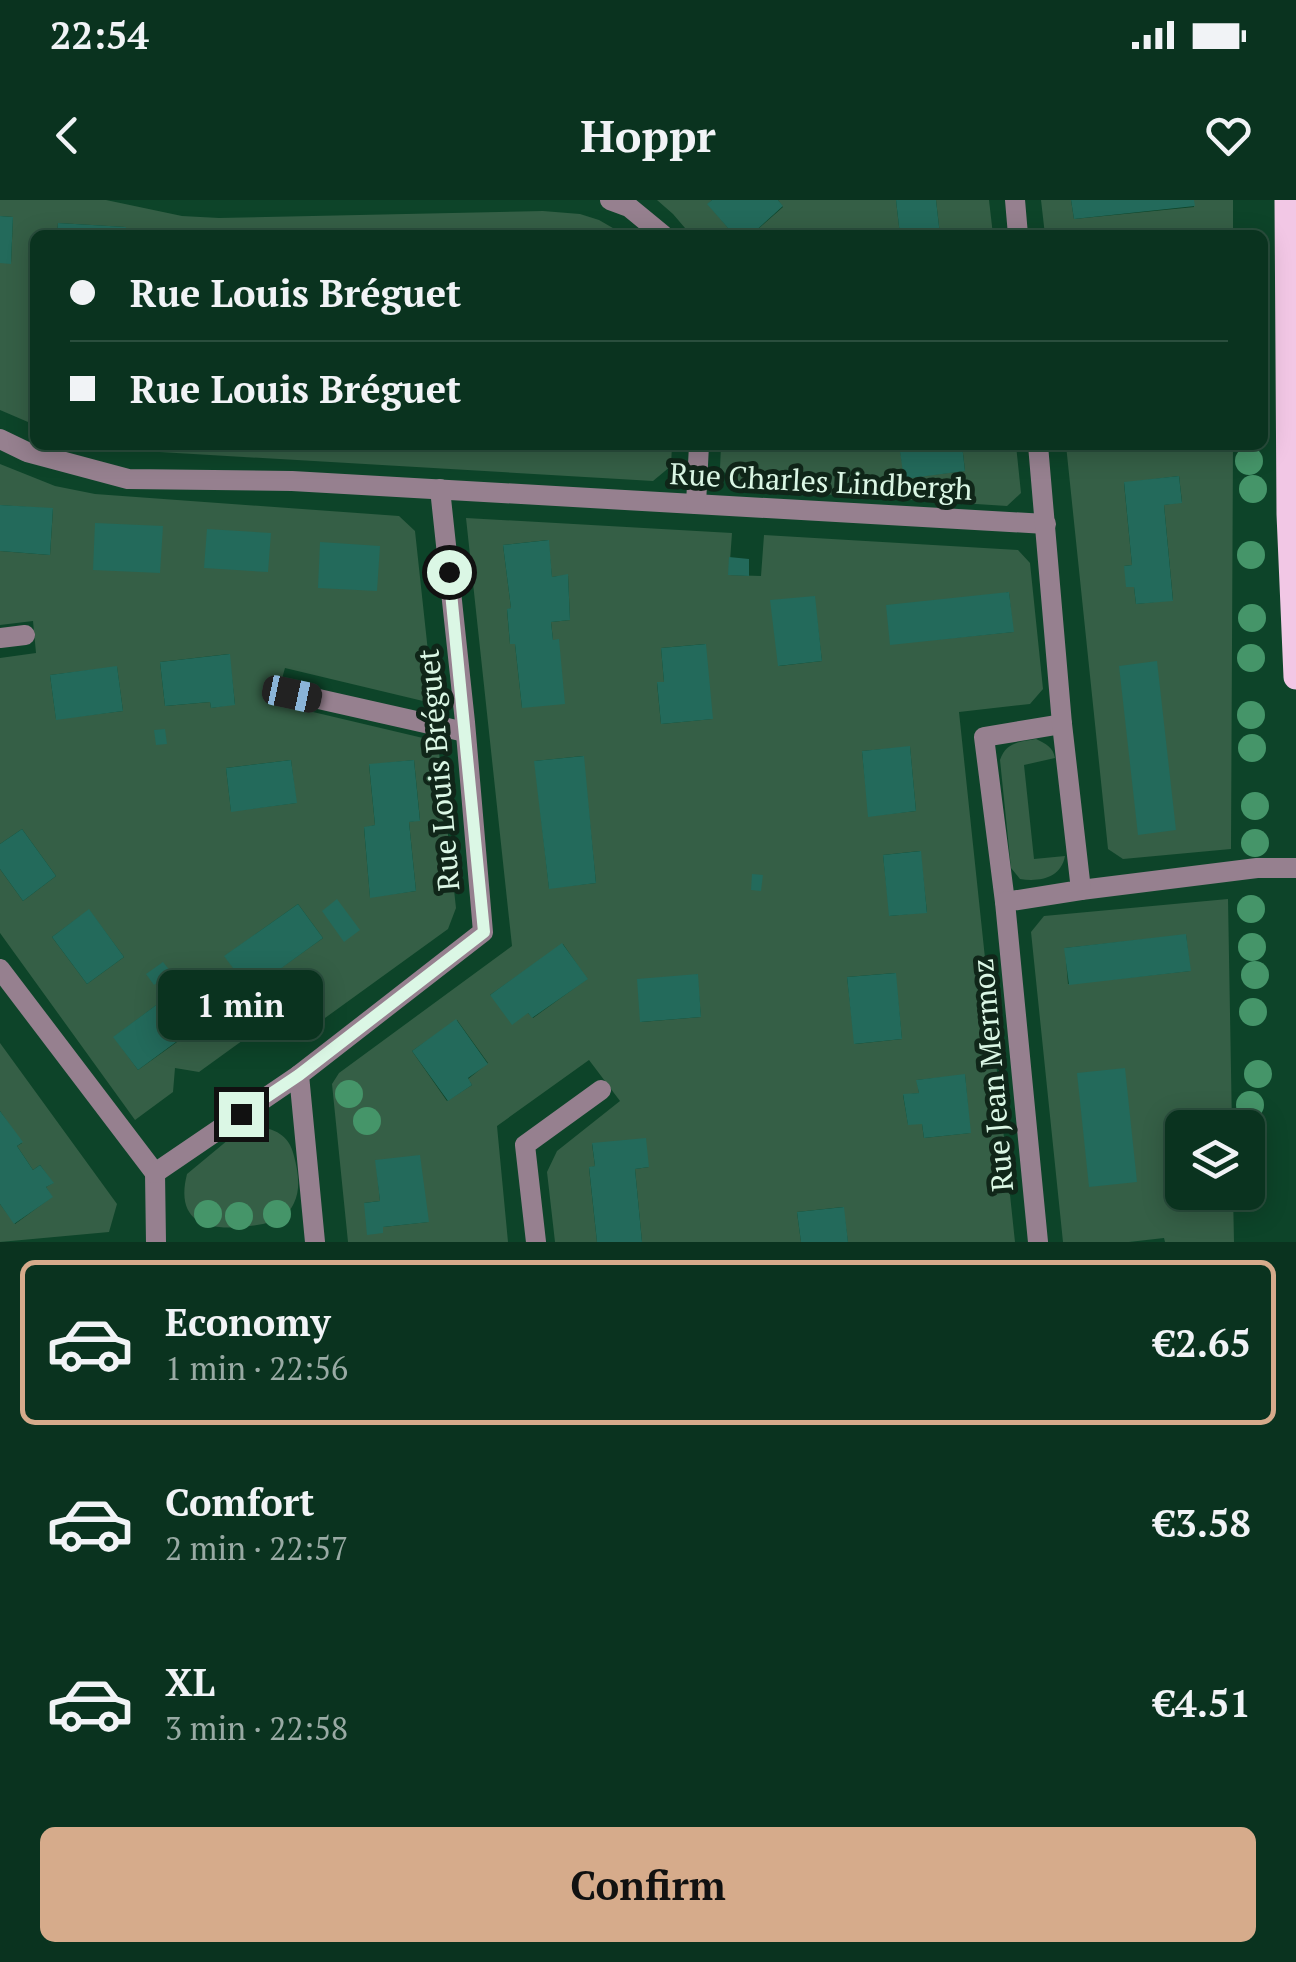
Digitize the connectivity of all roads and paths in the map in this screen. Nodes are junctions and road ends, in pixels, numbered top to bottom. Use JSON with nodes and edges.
{"nodes":[{"id":1,"x":610,"y":200,"type":"edge"},
{"id":2,"x":1014,"y":200,"type":"edge"},
{"id":3,"x":1286,"y":200,"type":"edge"},
{"id":4,"x":657,"y":230,"type":"edge"},
{"id":5,"x":1017,"y":230,"type":"edge"},
{"id":6,"x":0,"y":440,"type":"edge"},
{"id":7,"x":699,"y":450,"type":"edge"},
{"id":8,"x":1039,"y":450,"type":"edge"},
{"id":9,"x":1292,"y":459,"type":"edge"},
{"id":10,"x":440,"y":489,"type":"junction"},
{"id":11,"x":696,"y":504,"type":"junction"},
{"id":12,"x":1046,"y":524,"type":"junction"},
{"id":13,"x":25,"y":636,"type":"dead end"},
{"id":14,"x":0,"y":638,"type":"edge"},
{"id":15,"x":1296,"y":678,"type":"edge"},
{"id":16,"x":292,"y":694,"type":"dead end"},
{"id":17,"x":1062,"y":724,"type":"junction"},
{"id":18,"x":466,"y":732,"type":"junction"},
{"id":19,"x":1296,"y":868,"type":"edge"},
{"id":20,"x":1081,"y":890,"type":"junction"},
{"id":21,"x":1005,"y":902,"type":"junction"},
{"id":22,"x":0,"y":969,"type":"edge"},
{"id":23,"x":299,"y":1075,"type":"junction"},
{"id":24,"x":600,"y":1090,"type":"dead end"},
{"id":25,"x":155,"y":1173,"type":"junction"},
{"id":26,"x":315,"y":1241,"type":"edge"},
{"id":27,"x":156,"y":1242,"type":"edge"},
{"id":28,"x":298,"y":1242,"type":"edge"},
{"id":29,"x":536,"y":1242,"type":"edge"},
{"id":30,"x":1038,"y":1242,"type":"edge"}],
"edges":[{"from":1,"to":4,"type":"street"},
{"from":2,"to":5,"type":"street"},
{"from":3,"to":9,"type":"main road"},
{"from":6,"to":10,"type":"street","name":"Rue Charles Lindbergh"},
{"from":7,"to":11,"type":"street"},
{"from":8,"to":12,"type":"street"},
{"from":9,"to":15,"type":"main road"},
{"from":10,"to":11,"type":"street","name":"Rue Charles Lindbergh"},
{"from":10,"to":18,"type":"street","name":"Rue Louis Bréguet"},
{"from":11,"to":12,"type":"street","name":"Rue Charles Lindbergh"},
{"from":12,"to":17,"type":"street"},
{"from":13,"to":14,"type":"street"},
{"from":16,"to":18,"type":"street"},
{"from":17,"to":20,"type":"street"},
{"from":17,"to":21,"type":"street","name":"Rue Jean Mermoz"},
{"from":18,"to":23,"type":"street","name":"Rue Louis Bréguet"},
{"from":19,"to":20,"type":"street"},
{"from":20,"to":21,"type":"street"},
{"from":21,"to":30,"type":"street","name":"Rue Jean Mermoz"},
{"from":22,"to":25,"type":"street"},
{"from":23,"to":25,"type":"street","name":"Rue Louis Bréguet"},
{"from":23,"to":26,"type":"street"},
{"from":24,"to":29,"type":"street"},
{"from":25,"to":27,"type":"street"},
{"from":26,"to":28,"type":"street"}]}
